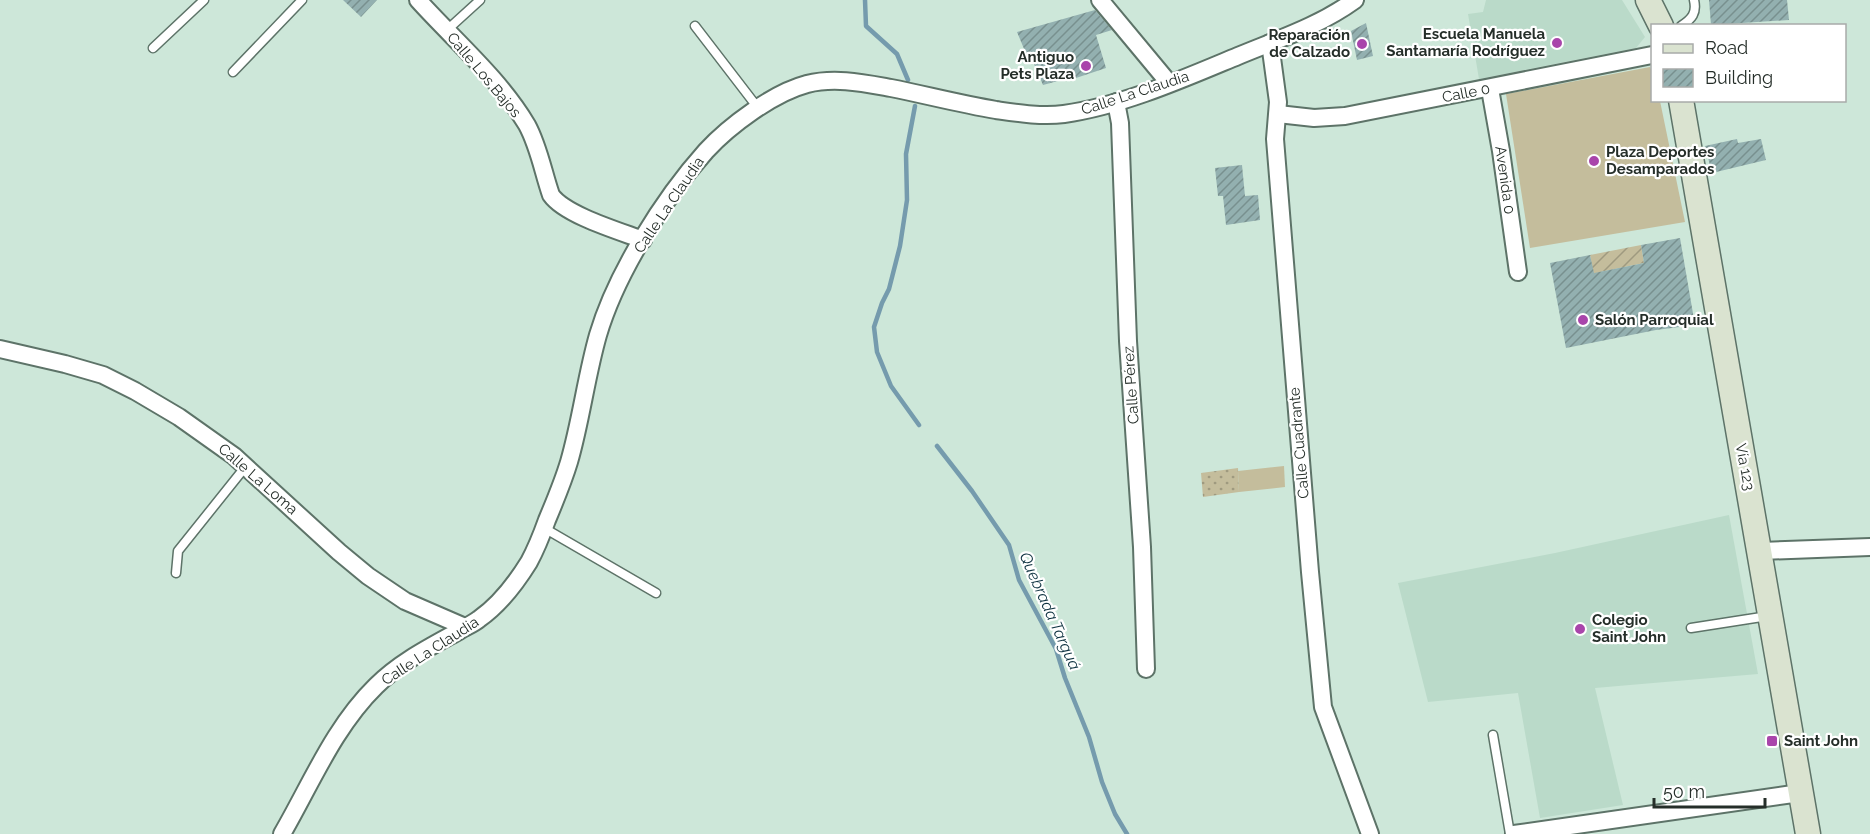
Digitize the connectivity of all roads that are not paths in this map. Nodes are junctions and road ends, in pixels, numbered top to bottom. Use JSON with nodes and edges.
{"nodes":[{"id":1,"x":204,"y":0,"type":"edge"},
{"id":2,"x":302,"y":0,"type":"edge"},
{"id":3,"x":418,"y":0,"type":"edge"},
{"id":4,"x":480,"y":0,"type":"edge"},
{"id":5,"x":1100,"y":0,"type":"edge"},
{"id":6,"x":1355,"y":0,"type":"edge"},
{"id":7,"x":1648,"y":0,"type":"edge"},
{"id":8,"x":1694,"y":0,"type":"edge"},
{"id":9,"x":1660,"y":24,"type":"edge"},
{"id":10,"x":1684,"y":24,"type":"edge"},
{"id":11,"x":695,"y":26,"type":"dead end"},
{"id":12,"x":447,"y":30,"type":"junction"},
{"id":13,"x":1270,"y":44,"type":"junction"},
{"id":14,"x":153,"y":48,"type":"dead end"},
{"id":15,"x":1651,"y":55,"type":"edge"},
{"id":16,"x":233,"y":72,"type":"dead end"},
{"id":17,"x":1169,"y":83,"type":"junction"},
{"id":18,"x":1490,"y":89,"type":"junction"},
{"id":19,"x":1116,"y":102,"type":"junction"},
{"id":20,"x":1681,"y":102,"type":"edge"},
{"id":21,"x":758,"y":109,"type":"junction"},
{"id":22,"x":1278,"y":114,"type":"junction"},
{"id":23,"x":643,"y":240,"type":"junction"},
{"id":24,"x":1518,"y":272,"type":"dead end"},
{"id":25,"x":0,"y":349,"type":"edge"},
{"id":26,"x":246,"y":466,"type":"junction"},
{"id":27,"x":544,"y":528,"type":"junction"},
{"id":28,"x":1870,"y":547,"type":"edge"},
{"id":29,"x":1761,"y":551,"type":"junction"},
{"id":30,"x":176,"y":573,"type":"dead end"},
{"id":31,"x":656,"y":593,"type":"dead end"},
{"id":32,"x":1771,"y":616,"type":"junction"},
{"id":33,"x":465,"y":627,"type":"junction"},
{"id":34,"x":1691,"y":628,"type":"dead end"},
{"id":35,"x":1146,"y":669,"type":"dead end"},
{"id":36,"x":1493,"y":735,"type":"dead end"},
{"id":37,"x":1800,"y":793,"type":"junction"},
{"id":38,"x":282,"y":834,"type":"edge"},
{"id":39,"x":1370,"y":834,"type":"edge"},
{"id":40,"x":1512,"y":834,"type":"edge"},
{"id":41,"x":1808,"y":834,"type":"edge"}],
"edges":[{"from":1,"to":14,"type":"lane"},
{"from":2,"to":16,"type":"lane"},
{"from":3,"to":12,"type":"street","name":"Calle Los Bajos"},
{"from":4,"to":12,"type":"lane"},
{"from":5,"to":17,"type":"street"},
{"from":6,"to":13,"type":"street","name":"Calle La Claudia"},
{"from":7,"to":9,"type":"main road"},
{"from":8,"to":10,"type":"lane"},
{"from":11,"to":21,"type":"lane"},
{"from":12,"to":23,"type":"street","name":"Calle Los Bajos"},
{"from":13,"to":17,"type":"street","name":"Calle La Claudia"},
{"from":13,"to":22,"type":"street","name":"Calle Cuadrante"},
{"from":15,"to":18,"type":"street","name":"Calle 0"},
{"from":17,"to":19,"type":"street","name":"Calle La Claudia"},
{"from":18,"to":22,"type":"street","name":"Calle 0"},
{"from":18,"to":24,"type":"street","name":"Avenida 0"},
{"from":19,"to":21,"type":"street","name":"Calle La Claudia"},
{"from":19,"to":35,"type":"street","name":"Calle Pérez"},
{"from":20,"to":29,"type":"main road","name":"Vía 123"},
{"from":21,"to":23,"type":"street","name":"Calle La Claudia"},
{"from":22,"to":39,"type":"street","name":"Calle Cuadrante"},
{"from":23,"to":27,"type":"street","name":"Calle La Claudia"},
{"from":25,"to":26,"type":"street","name":"Calle La Loma"},
{"from":26,"to":30,"type":"lane"},
{"from":26,"to":33,"type":"street","name":"Calle La Loma"},
{"from":27,"to":31,"type":"lane"},
{"from":27,"to":33,"type":"street","name":"Calle La Claudia"},
{"from":28,"to":29,"type":"street"},
{"from":29,"to":32,"type":"main road","name":"Vía 123"},
{"from":32,"to":34,"type":"lane"},
{"from":32,"to":37,"type":"main road","name":"Vía 123"},
{"from":33,"to":38,"type":"street","name":"Calle La Claudia"},
{"from":36,"to":40,"type":"lane"},
{"from":37,"to":40,"type":"street"},
{"from":37,"to":41,"type":"main road","name":"Vía 123"}]}
